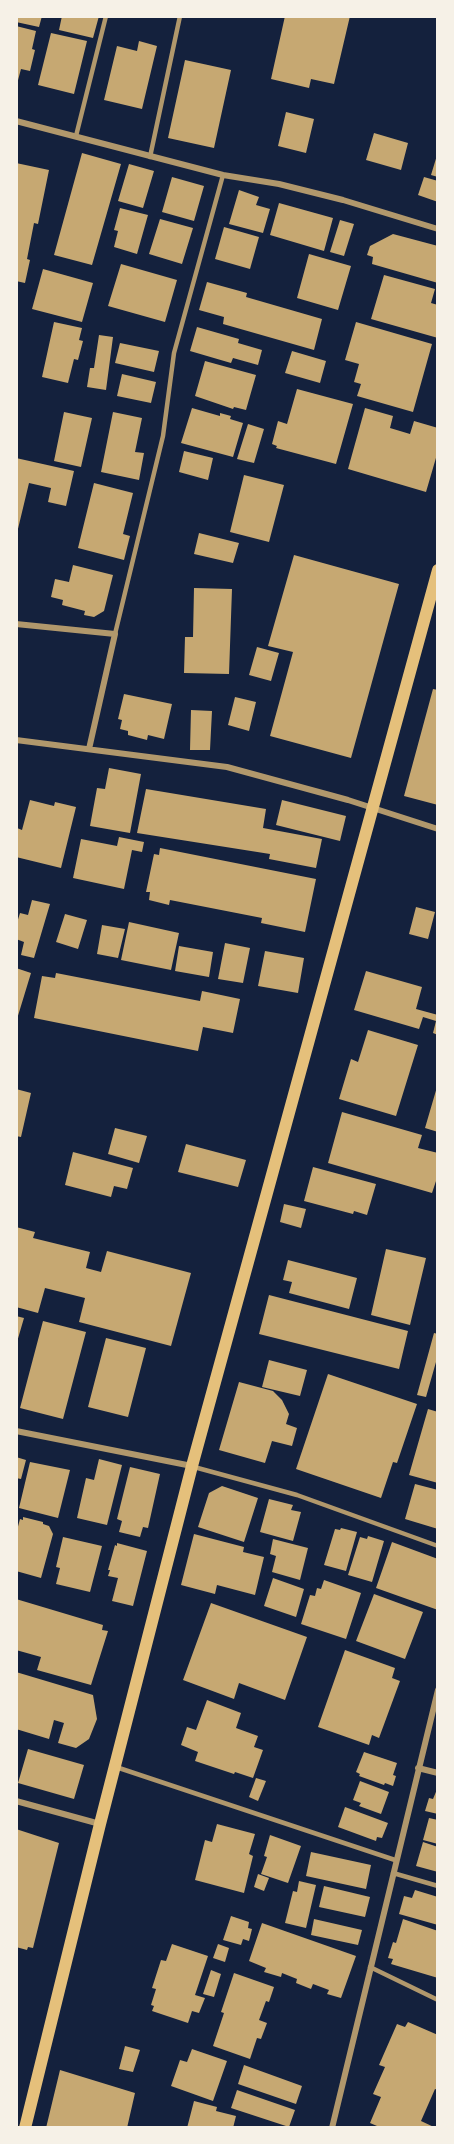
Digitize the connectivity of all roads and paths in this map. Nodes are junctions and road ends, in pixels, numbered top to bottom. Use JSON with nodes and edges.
{"nodes":[{"id":1,"x":106,"y":16,"type":"edge"},
{"id":2,"x":180,"y":16,"type":"edge"},
{"id":3,"x":16,"y":121,"type":"edge"},
{"id":4,"x":76,"y":136,"type":"junction"},
{"id":5,"x":150,"y":157,"type":"junction"},
{"id":6,"x":223,"y":175,"type":"junction"},
{"id":7,"x":438,"y":229,"type":"edge"},
{"id":8,"x":438,"y":570,"type":"edge"},
{"id":9,"x":16,"y":624,"type":"edge"},
{"id":10,"x":115,"y":634,"type":"junction"},
{"id":11,"x":16,"y":740,"type":"edge"},
{"id":12,"x":89,"y":750,"type":"junction"},
{"id":13,"x":373,"y":809,"type":"junction"},
{"id":14,"x":438,"y":829,"type":"edge"},
{"id":15,"x":16,"y":1431,"type":"edge"},
{"id":16,"x":192,"y":1466,"type":"junction"},
{"id":17,"x":438,"y":1546,"type":"edge"},
{"id":18,"x":438,"y":1690,"type":"edge"},
{"id":19,"x":115,"y":1767,"type":"junction"},
{"id":20,"x":418,"y":1768,"type":"junction"},
{"id":21,"x":438,"y":1773,"type":"edge"},
{"id":22,"x":16,"y":1801,"type":"edge"},
{"id":23,"x":100,"y":1824,"type":"junction"},
{"id":24,"x":395,"y":1860,"type":"junction"},
{"id":25,"x":393,"y":1873,"type":"junction"},
{"id":26,"x":438,"y":1886,"type":"edge"},
{"id":27,"x":370,"y":1967,"type":"junction"},
{"id":28,"x":438,"y":2000,"type":"edge"},
{"id":29,"x":25,"y":2127,"type":"edge"},
{"id":30,"x":332,"y":2127,"type":"edge"}],
"edges":[{"from":1,"to":4,"type":"lane"},
{"from":2,"to":5,"type":"lane"},
{"from":3,"to":4,"type":"street"},
{"from":4,"to":5,"type":"street"},
{"from":5,"to":6,"type":"street"},
{"from":6,"to":7,"type":"street"},
{"from":6,"to":10,"type":"lane"},
{"from":8,"to":13,"type":"main road"},
{"from":9,"to":10,"type":"street"},
{"from":10,"to":12,"type":"street"},
{"from":11,"to":12,"type":"street"},
{"from":12,"to":13,"type":"street"},
{"from":13,"to":14,"type":"street"},
{"from":13,"to":16,"type":"main road"},
{"from":15,"to":16,"type":"street"},
{"from":16,"to":17,"type":"lane"},
{"from":16,"to":19,"type":"main road"},
{"from":18,"to":20,"type":"street"},
{"from":19,"to":23,"type":"main road"},
{"from":19,"to":24,"type":"lane"},
{"from":20,"to":21,"type":"street"},
{"from":20,"to":24,"type":"street"},
{"from":22,"to":23,"type":"street"},
{"from":23,"to":29,"type":"main road"},
{"from":24,"to":25,"type":"street"},
{"from":25,"to":26,"type":"lane"},
{"from":25,"to":27,"type":"street"},
{"from":27,"to":28,"type":"lane"},
{"from":27,"to":30,"type":"street"}]}
